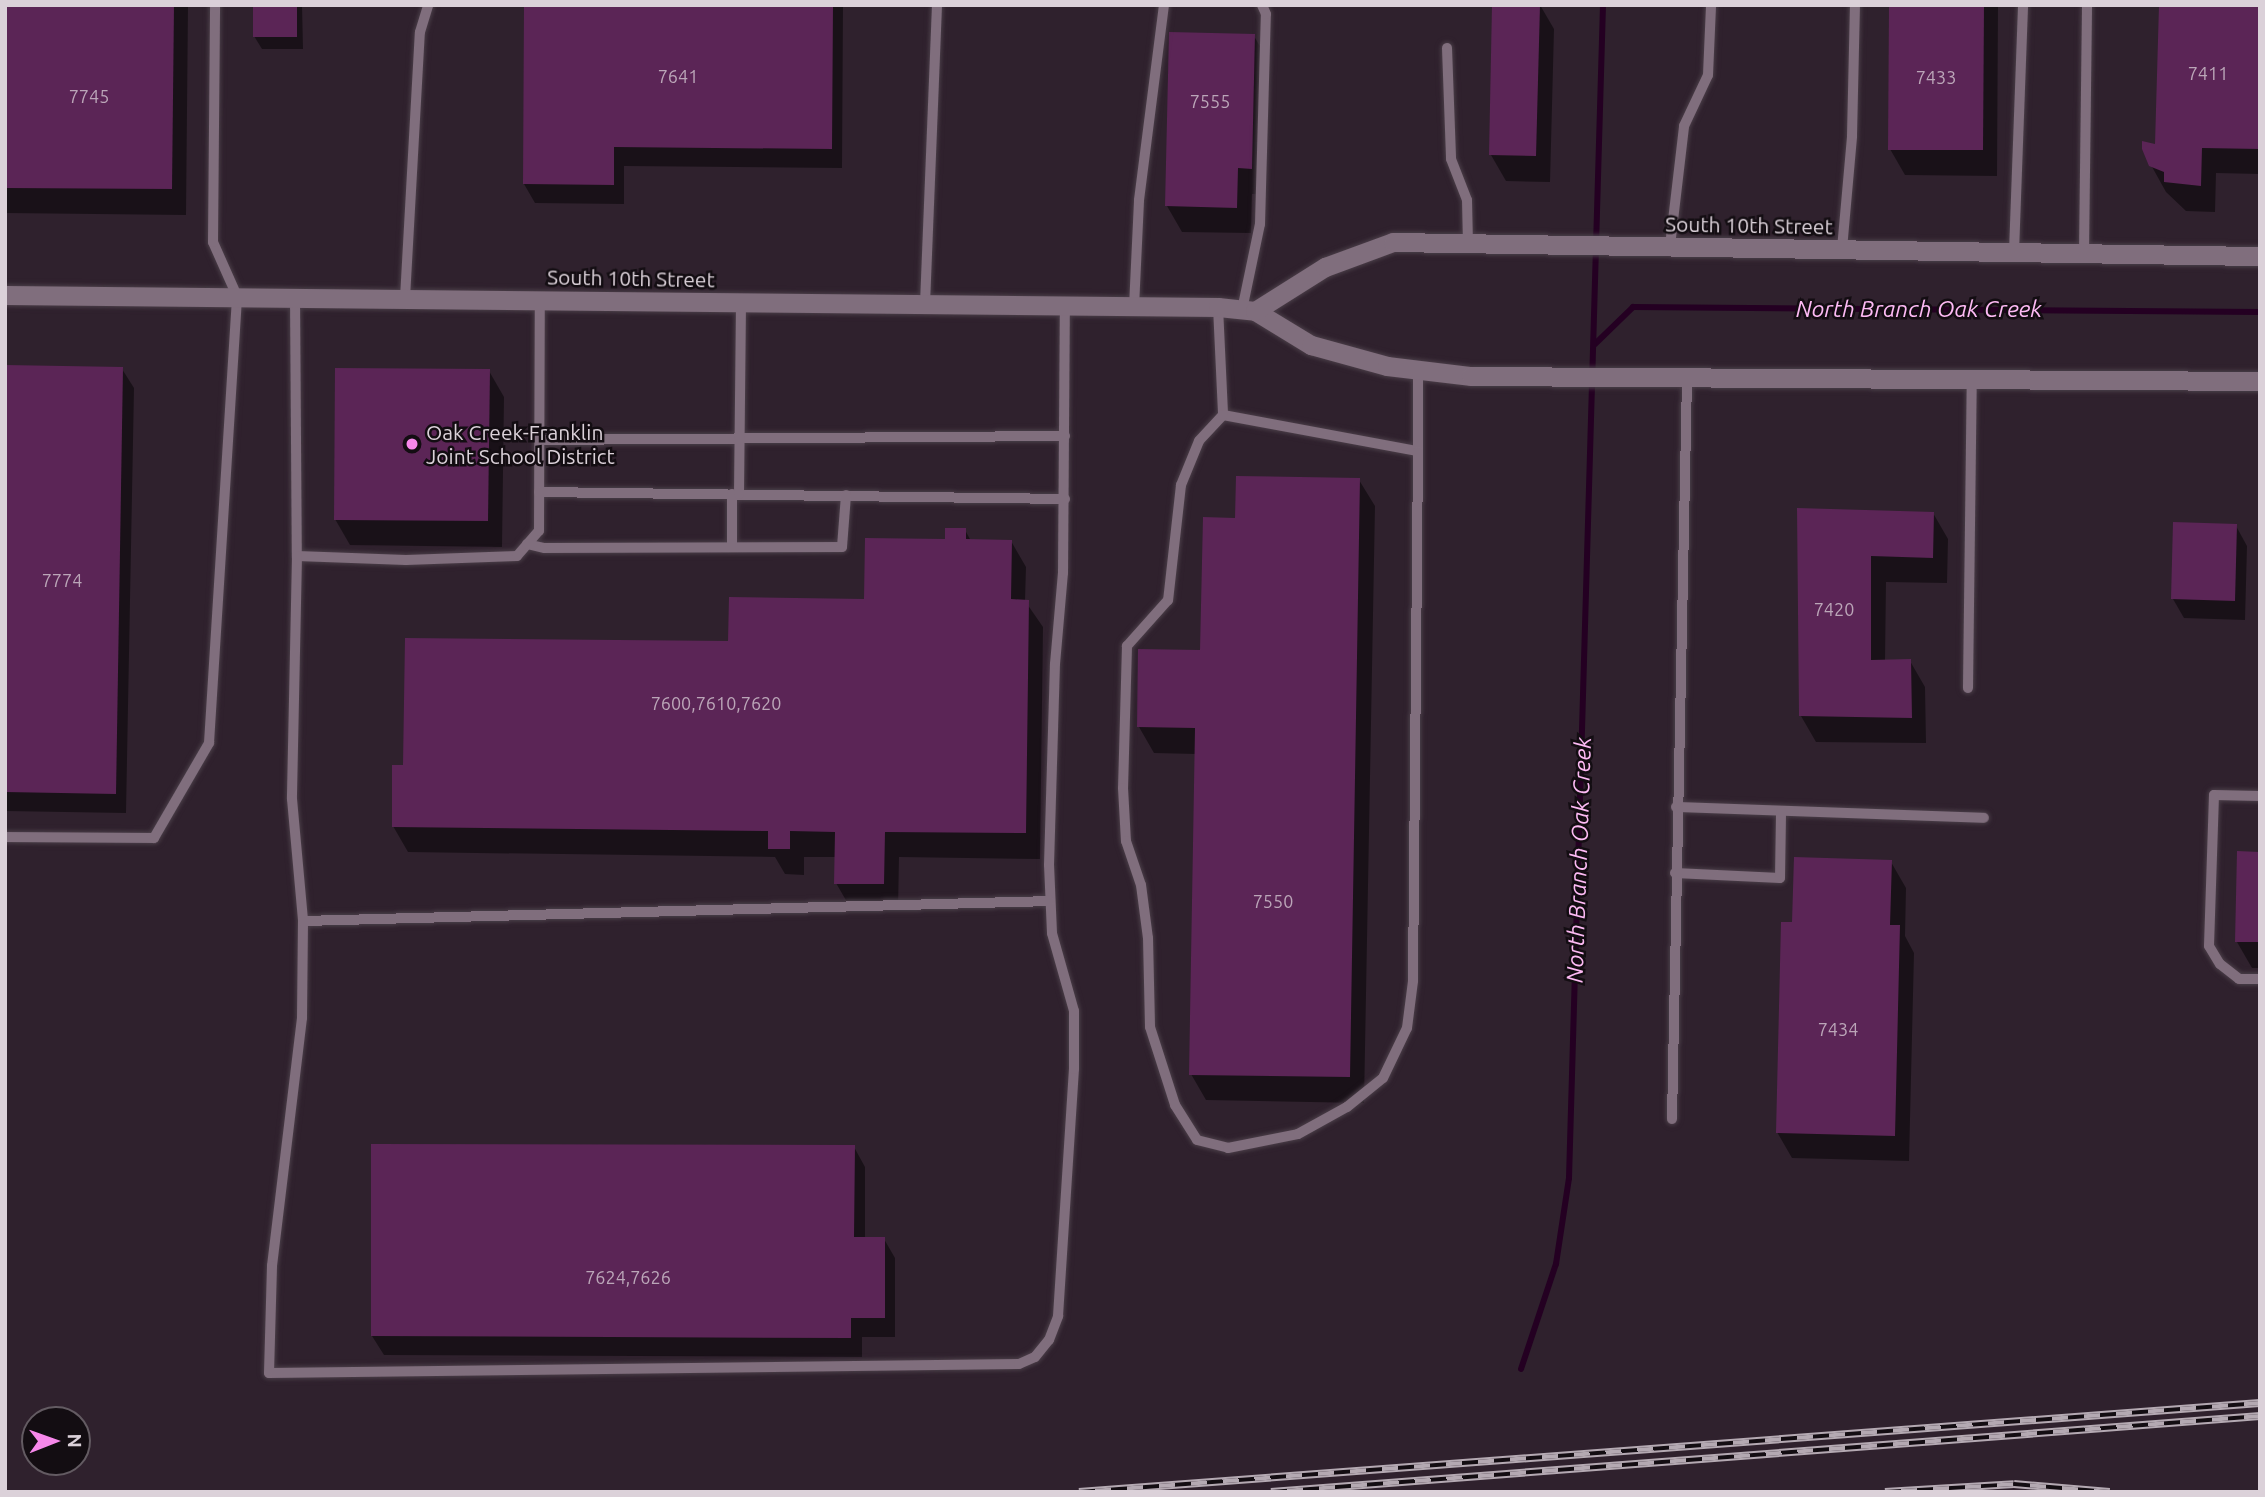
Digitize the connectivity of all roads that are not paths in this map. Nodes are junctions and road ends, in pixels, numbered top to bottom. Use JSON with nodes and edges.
{"nodes":[{"id":1,"x":215,"y":5,"type":"edge"},
{"id":2,"x":428,"y":5,"type":"edge"},
{"id":3,"x":937,"y":5,"type":"edge"},
{"id":4,"x":1164,"y":5,"type":"edge"},
{"id":5,"x":1262,"y":5,"type":"edge"},
{"id":6,"x":1711,"y":5,"type":"edge"},
{"id":7,"x":1855,"y":5,"type":"edge"},
{"id":8,"x":2023,"y":5,"type":"edge"},
{"id":9,"x":2087,"y":5,"type":"edge"},
{"id":10,"x":1447,"y":48,"type":"dead end"},
{"id":11,"x":1468,"y":243,"type":"junction"},
{"id":12,"x":1670,"y":246,"type":"junction"},
{"id":13,"x":1842,"y":249,"type":"junction"},
{"id":14,"x":2014,"y":252,"type":"junction"},
{"id":15,"x":2084,"y":253,"type":"junction"},
{"id":16,"x":2260,"y":256,"type":"edge"},
{"id":17,"x":5,"y":295,"type":"edge"},
{"id":18,"x":237,"y":296,"type":"junction"},
{"id":19,"x":295,"y":296,"type":"junction"},
{"id":20,"x":405,"y":298,"type":"junction"},
{"id":21,"x":540,"y":299,"type":"junction"},
{"id":22,"x":740,"y":302,"type":"junction"},
{"id":23,"x":925,"y":304,"type":"junction"},
{"id":24,"x":1065,"y":306,"type":"junction"},
{"id":25,"x":1134,"y":307,"type":"junction"},
{"id":26,"x":1217,"y":307,"type":"junction"},
{"id":27,"x":1249,"y":310,"type":"junction"},
{"id":28,"x":1418,"y":369,"type":"junction"},
{"id":29,"x":1686,"y":377,"type":"junction"},
{"id":30,"x":1972,"y":378,"type":"junction"},
{"id":31,"x":2260,"y":381,"type":"edge"},
{"id":32,"x":1223,"y":415,"type":"junction"},
{"id":33,"x":1065,"y":436,"type":"junction"},
{"id":34,"x":739,"y":439,"type":"junction"},
{"id":35,"x":540,"y":440,"type":"junction"},
{"id":36,"x":1418,"y":450,"type":"junction"},
{"id":37,"x":540,"y":492,"type":"junction"},
{"id":38,"x":735,"y":494,"type":"junction"},
{"id":39,"x":846,"y":495,"type":"junction"},
{"id":40,"x":1065,"y":499,"type":"junction"},
{"id":41,"x":527,"y":544,"type":"junction"},
{"id":42,"x":733,"y":547,"type":"junction"},
{"id":43,"x":296,"y":556,"type":"junction"},
{"id":44,"x":1968,"y":688,"type":"dead end"},
{"id":45,"x":2260,"y":796,"type":"edge"},
{"id":46,"x":1676,"y":807,"type":"junction"},
{"id":47,"x":1781,"y":811,"type":"junction"},
{"id":48,"x":1984,"y":818,"type":"dead end"},
{"id":49,"x":5,"y":837,"type":"edge"},
{"id":50,"x":1675,"y":873,"type":"junction"},
{"id":51,"x":1050,"y":901,"type":"junction"},
{"id":52,"x":303,"y":921,"type":"junction"},
{"id":53,"x":2260,"y":979,"type":"edge"},
{"id":54,"x":1672,"y":1119,"type":"dead end"}],
"edges":[{"from":1,"to":18,"type":"lane"},
{"from":2,"to":20,"type":"lane"},
{"from":3,"to":23,"type":"lane"},
{"from":4,"to":25,"type":"lane"},
{"from":5,"to":27,"type":"lane"},
{"from":6,"to":12,"type":"lane"},
{"from":7,"to":13,"type":"lane"},
{"from":8,"to":14,"type":"lane"},
{"from":9,"to":15,"type":"lane"},
{"from":10,"to":11,"type":"lane"},
{"from":11,"to":12,"type":"street","name":"South 10th Street"},
{"from":11,"to":27,"type":"street","name":"South 10th Street"},
{"from":12,"to":13,"type":"street","name":"South 10th Street"},
{"from":13,"to":14,"type":"street","name":"South 10th Street"},
{"from":14,"to":15,"type":"street","name":"South 10th Street"},
{"from":15,"to":16,"type":"street","name":"South 10th Street"},
{"from":17,"to":18,"type":"street","name":"South 10th Street"},
{"from":18,"to":19,"type":"street","name":"South 10th Street"},
{"from":18,"to":49,"type":"lane"},
{"from":19,"to":20,"type":"street","name":"South 10th Street"},
{"from":19,"to":43,"type":"lane"},
{"from":20,"to":21,"type":"street","name":"South 10th Street"},
{"from":21,"to":22,"type":"street","name":"South 10th Street"},
{"from":21,"to":35,"type":"lane"},
{"from":22,"to":23,"type":"street","name":"South 10th Street"},
{"from":22,"to":34,"type":"lane"},
{"from":23,"to":24,"type":"street","name":"South 10th Street"},
{"from":24,"to":25,"type":"street","name":"South 10th Street"},
{"from":24,"to":33,"type":"lane"},
{"from":25,"to":26,"type":"street","name":"South 10th Street"},
{"from":26,"to":27,"type":"street","name":"South 10th Street"},
{"from":26,"to":32,"type":"lane"},
{"from":27,"to":28,"type":"street","name":"South 10th Street"},
{"from":28,"to":29,"type":"street","name":"South 10th Street"},
{"from":28,"to":36,"type":"lane"},
{"from":29,"to":30,"type":"street","name":"South 10th Street"},
{"from":29,"to":46,"type":"lane"},
{"from":30,"to":31,"type":"street","name":"South 10th Street"},
{"from":30,"to":44,"type":"lane"},
{"from":32,"to":36,"type":"lane"},
{"from":32,"to":36,"type":"lane"},
{"from":33,"to":34,"type":"lane"},
{"from":33,"to":40,"type":"lane"},
{"from":34,"to":35,"type":"lane"},
{"from":34,"to":38,"type":"lane"},
{"from":35,"to":37,"type":"lane"},
{"from":37,"to":38,"type":"lane"},
{"from":37,"to":41,"type":"lane"},
{"from":38,"to":39,"type":"lane"},
{"from":38,"to":42,"type":"lane"},
{"from":39,"to":40,"type":"lane"},
{"from":39,"to":42,"type":"lane"},
{"from":40,"to":51,"type":"lane"},
{"from":41,"to":42,"type":"lane"},
{"from":41,"to":43,"type":"lane"},
{"from":43,"to":52,"type":"lane"},
{"from":45,"to":53,"type":"lane"},
{"from":46,"to":47,"type":"lane"},
{"from":46,"to":50,"type":"lane"},
{"from":47,"to":48,"type":"lane"},
{"from":47,"to":50,"type":"lane"},
{"from":50,"to":54,"type":"lane"},
{"from":51,"to":52,"type":"lane"},
{"from":51,"to":52,"type":"lane"}]}
